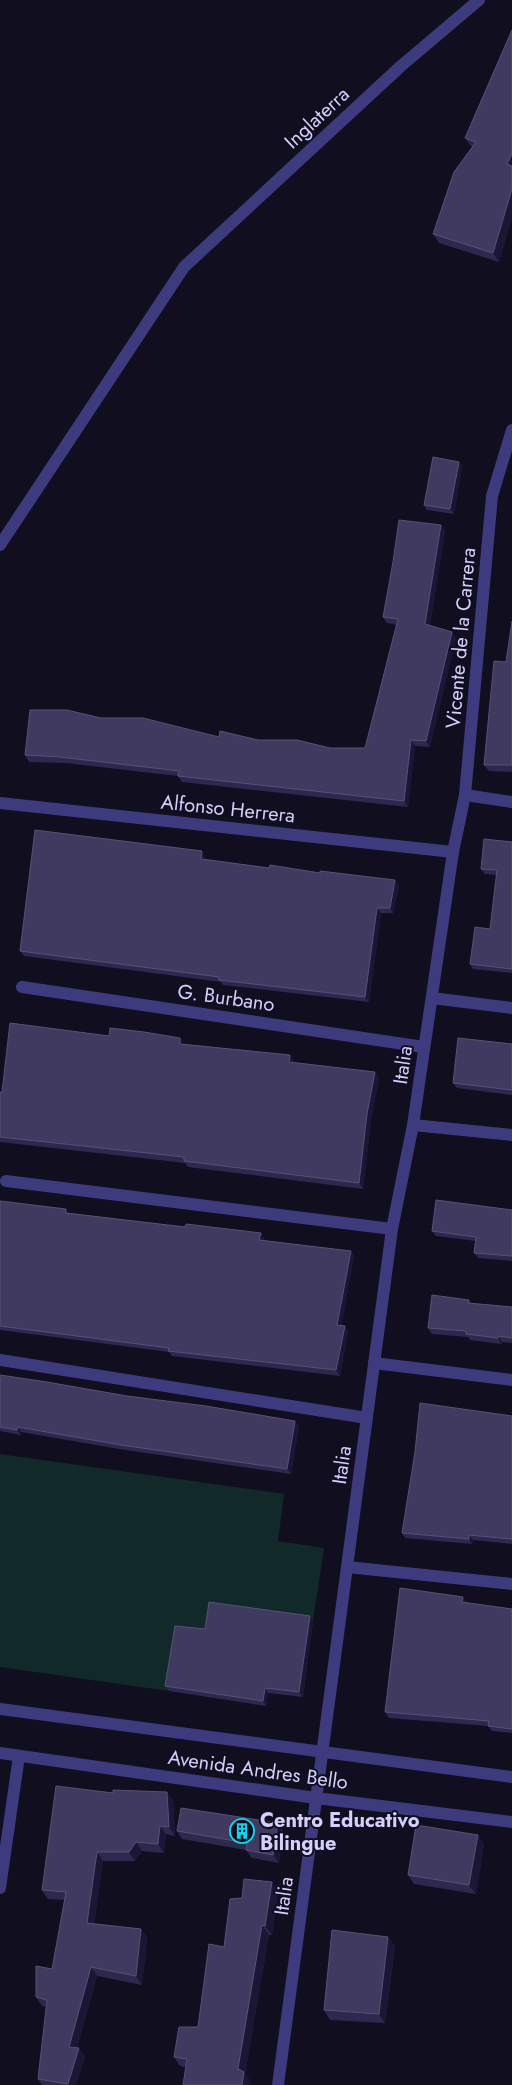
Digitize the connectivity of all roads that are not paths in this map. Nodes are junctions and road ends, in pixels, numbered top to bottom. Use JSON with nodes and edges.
{"nodes":[{"id":1,"x":479,"y":0,"type":"edge"},
{"id":2,"x":512,"y":430,"type":"edge"},
{"id":3,"x":0,"y":545,"type":"edge"},
{"id":4,"x":465,"y":795,"type":"junction"},
{"id":5,"x":512,"y":802,"type":"edge"},
{"id":6,"x":0,"y":803,"type":"edge"},
{"id":7,"x":453,"y":852,"type":"junction"},
{"id":8,"x":22,"y":987,"type":"dead end"},
{"id":9,"x":432,"y":998,"type":"junction"},
{"id":10,"x":512,"y":1008,"type":"edge"},
{"id":11,"x":424,"y":1046,"type":"junction"},
{"id":12,"x":414,"y":1125,"type":"junction"},
{"id":13,"x":512,"y":1135,"type":"edge"},
{"id":14,"x":6,"y":1181,"type":"dead end"},
{"id":15,"x":392,"y":1229,"type":"junction"},
{"id":16,"x":0,"y":1360,"type":"edge"},
{"id":17,"x":374,"y":1363,"type":"junction"},
{"id":18,"x":512,"y":1380,"type":"edge"},
{"id":19,"x":367,"y":1418,"type":"junction"},
{"id":20,"x":347,"y":1567,"type":"junction"},
{"id":21,"x":512,"y":1584,"type":"edge"},
{"id":22,"x":0,"y":1709,"type":"edge"},
{"id":23,"x":322,"y":1752,"type":"junction"},
{"id":24,"x":0,"y":1753,"type":"edge"},
{"id":25,"x":19,"y":1756,"type":"junction"},
{"id":26,"x":512,"y":1777,"type":"edge"},
{"id":27,"x":316,"y":1798,"type":"junction"},
{"id":28,"x":512,"y":1822,"type":"edge"},
{"id":29,"x":0,"y":1888,"type":"edge"},
{"id":30,"x":278,"y":2085,"type":"edge"}],
"edges":[{"from":1,"to":3,"type":"street","name":"Inglaterra"},
{"from":2,"to":4,"type":"street","name":"Vicente de la Carrera"},
{"from":4,"to":5,"type":"street"},
{"from":4,"to":7,"type":"street","name":"Vicente de la Carrera"},
{"from":6,"to":7,"type":"street","name":"Alfonso Herrera"},
{"from":7,"to":9,"type":"street","name":"Italia"},
{"from":8,"to":11,"type":"street","name":"G. Burbano"},
{"from":9,"to":10,"type":"street"},
{"from":9,"to":11,"type":"street","name":"Italia"},
{"from":11,"to":12,"type":"street","name":"Italia"},
{"from":12,"to":13,"type":"street"},
{"from":12,"to":15,"type":"street","name":"Italia"},
{"from":14,"to":15,"type":"street"},
{"from":15,"to":17,"type":"street","name":"Italia"},
{"from":16,"to":19,"type":"street"},
{"from":17,"to":18,"type":"street"},
{"from":17,"to":19,"type":"street","name":"Italia"},
{"from":19,"to":20,"type":"street","name":"Italia"},
{"from":20,"to":21,"type":"street"},
{"from":20,"to":23,"type":"street","name":"Italia"},
{"from":22,"to":23,"type":"street","name":"Avenida Andres Bello"},
{"from":23,"to":26,"type":"street","name":"Avenida Andres Bello"},
{"from":23,"to":27,"type":"street","name":"Italia"},
{"from":24,"to":25,"type":"street","name":"Avenida Andres Bello"},
{"from":25,"to":27,"type":"street","name":"Avenida Andres Bello"},
{"from":25,"to":29,"type":"street"},
{"from":27,"to":28,"type":"street","name":"Avenida Andres Bello"},
{"from":27,"to":30,"type":"street","name":"Italia"}]}
